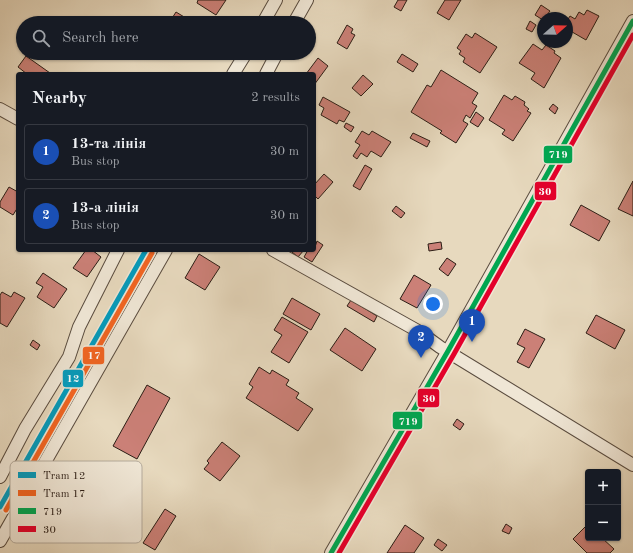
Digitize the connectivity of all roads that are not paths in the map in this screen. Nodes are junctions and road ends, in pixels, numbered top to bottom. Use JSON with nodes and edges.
{"nodes":[{"id":1,"x":276,"y":0,"type":"edge"},
{"id":2,"x":307,"y":0,"type":"edge"},
{"id":3,"x":267,"y":16,"type":"edge"},
{"id":4,"x":298,"y":16,"type":"edge"},
{"id":5,"x":633,"y":21,"type":"edge"},
{"id":6,"x":242,"y":60,"type":"edge"},
{"id":7,"x":273,"y":60,"type":"edge"},
{"id":8,"x":234,"y":72,"type":"edge"},
{"id":9,"x":267,"y":72,"type":"edge"},
{"id":10,"x":0,"y":109,"type":"edge"},
{"id":11,"x":16,"y":118,"type":"edge"},
{"id":12,"x":117,"y":252,"type":"edge"},
{"id":13,"x":165,"y":252,"type":"edge"},
{"id":14,"x":277,"y":252,"type":"edge"},
{"id":15,"x":448,"y":351,"type":"junction"},
{"id":16,"x":46,"y":461,"type":"edge"},
{"id":17,"x":633,"y":465,"type":"edge"},
{"id":18,"x":0,"y":477,"type":"edge"},
{"id":19,"x":10,"y":523,"type":"edge"},
{"id":20,"x":0,"y":541,"type":"edge"},
{"id":21,"x":331,"y":553,"type":"edge"}],
"edges":[{"from":1,"to":3,"type":"street"},
{"from":2,"to":4,"type":"street"},
{"from":5,"to":15,"type":"street"},
{"from":6,"to":8,"type":"street"},
{"from":7,"to":9,"type":"street"},
{"from":10,"to":11,"type":"street"},
{"from":12,"to":18,"type":"street"},
{"from":13,"to":16,"type":"street"},
{"from":14,"to":15,"type":"street"},
{"from":15,"to":17,"type":"street"},
{"from":15,"to":21,"type":"street"},
{"from":19,"to":20,"type":"street"}]}
